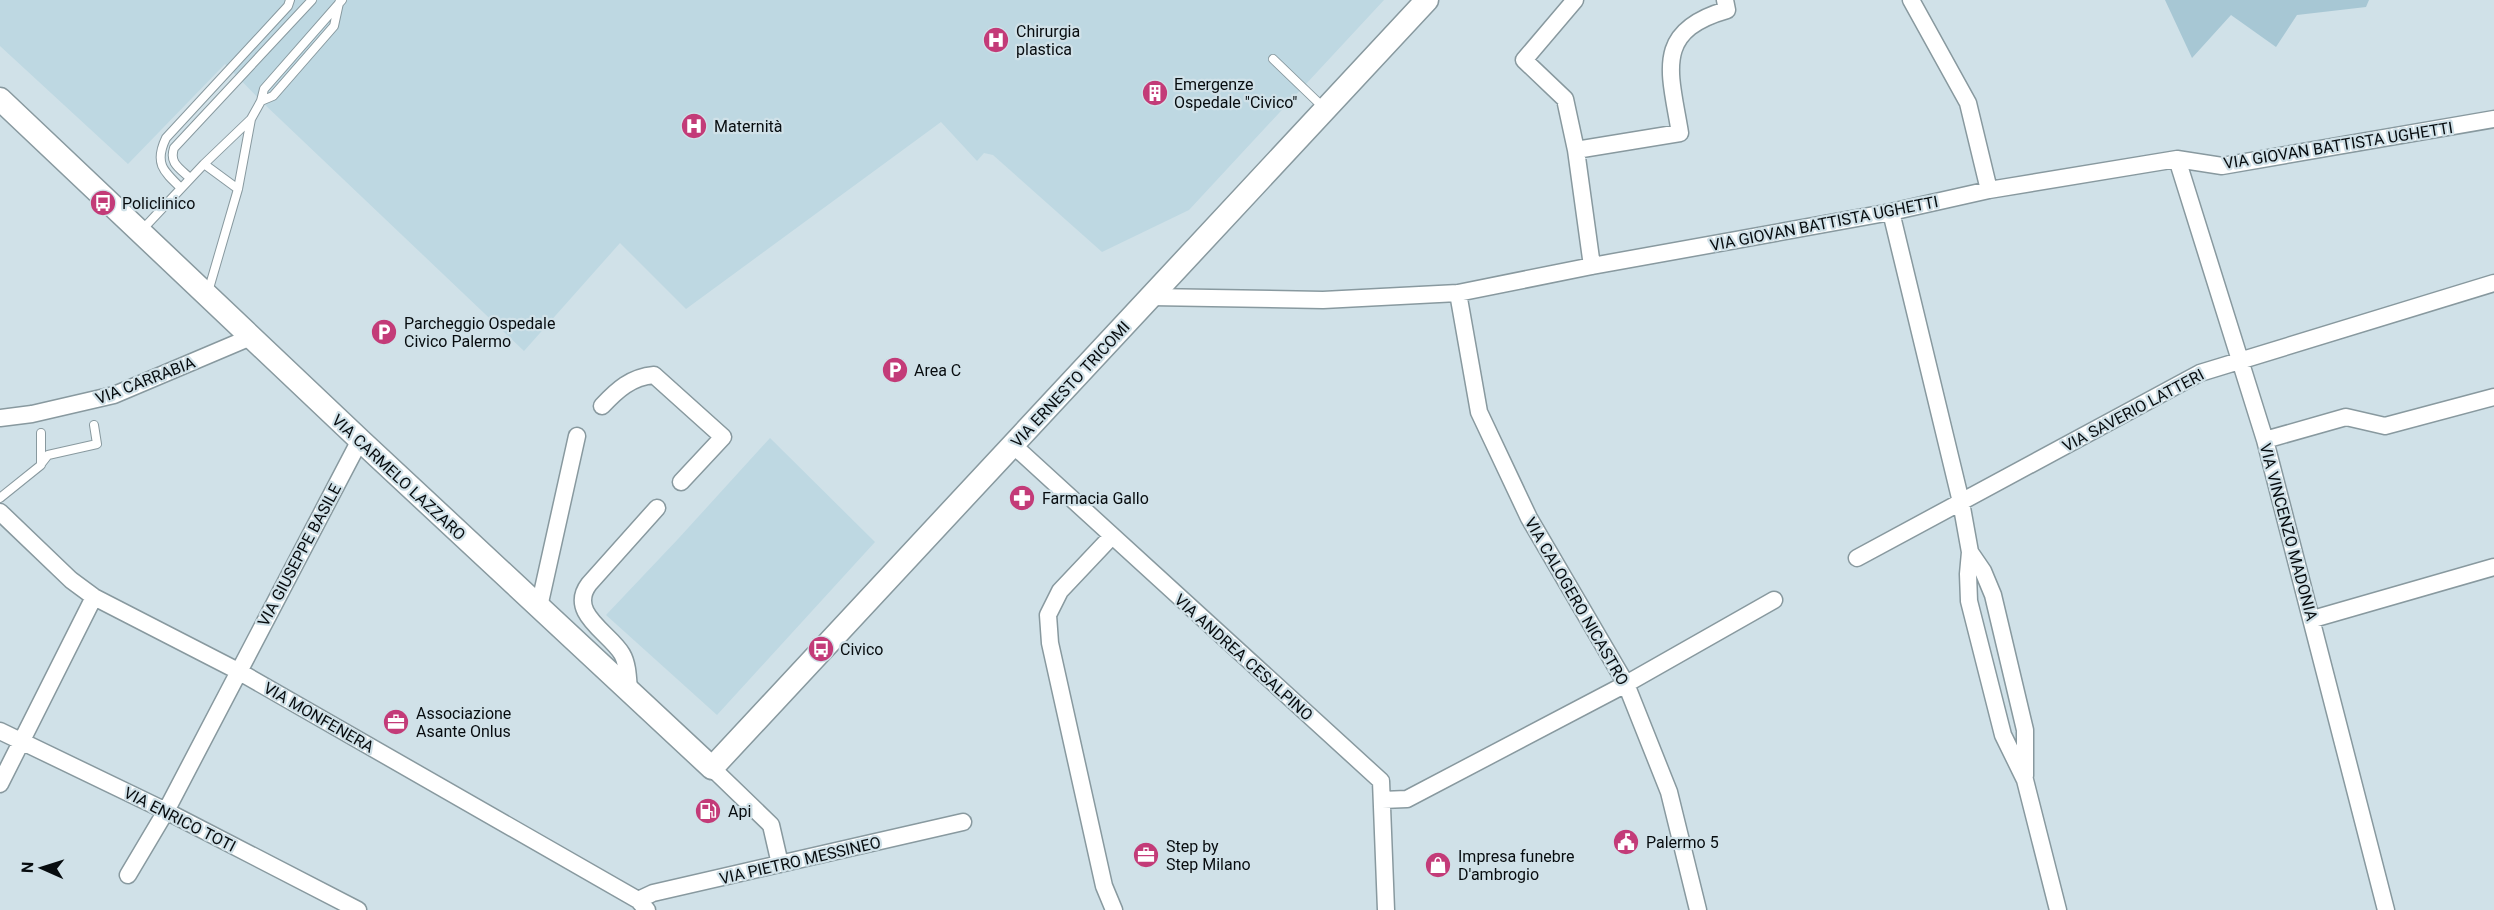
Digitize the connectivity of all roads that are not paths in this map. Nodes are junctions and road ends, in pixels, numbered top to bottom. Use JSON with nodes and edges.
{"nodes":[{"id":1,"x":290,"y":0,"type":"edge"},
{"id":2,"x":312,"y":0,"type":"edge"},
{"id":3,"x":1427,"y":0,"type":"edge"},
{"id":4,"x":1575,"y":0,"type":"edge"},
{"id":5,"x":1725,"y":0,"type":"edge"},
{"id":6,"x":1911,"y":0,"type":"edge"},
{"id":7,"x":341,"y":1,"type":"edge"},
{"id":8,"x":1273,"y":59,"type":"dead end"},
{"id":9,"x":0,"y":99,"type":"edge"},
{"id":10,"x":1326,"y":109,"type":"junction"},
{"id":11,"x":251,"y":119,"type":"junction"},
{"id":12,"x":2494,"y":119,"type":"edge"},
{"id":13,"x":1576,"y":150,"type":"junction"},
{"id":14,"x":2177,"y":159,"type":"junction"},
{"id":15,"x":204,"y":164,"type":"junction"},
{"id":16,"x":190,"y":178,"type":"junction"},
{"id":17,"x":181,"y":188,"type":"junction"},
{"id":18,"x":238,"y":189,"type":"junction"},
{"id":19,"x":1989,"y":190,"type":"junction"},
{"id":20,"x":1891,"y":212,"type":"junction"},
{"id":21,"x":140,"y":231,"type":"junction"},
{"id":22,"x":1592,"y":266,"type":"junction"},
{"id":23,"x":2494,"y":283,"type":"edge"},
{"id":24,"x":1458,"y":293,"type":"junction"},
{"id":25,"x":207,"y":295,"type":"junction"},
{"id":26,"x":1151,"y":297,"type":"junction"},
{"id":27,"x":251,"y":337,"type":"junction"},
{"id":28,"x":2240,"y":359,"type":"junction"},
{"id":29,"x":2494,"y":397,"type":"edge"},
{"id":30,"x":602,"y":406,"type":"dead end"},
{"id":31,"x":0,"y":418,"type":"edge"},
{"id":32,"x":94,"y":425,"type":"dead end"},
{"id":33,"x":41,"y":433,"type":"dead end"},
{"id":34,"x":577,"y":436,"type":"dead end"},
{"id":35,"x":360,"y":440,"type":"junction"},
{"id":36,"x":2265,"y":440,"type":"junction"},
{"id":37,"x":1012,"y":445,"type":"junction"},
{"id":38,"x":41,"y":465,"type":"junction"},
{"id":39,"x":681,"y":482,"type":"dead end"},
{"id":40,"x":0,"y":498,"type":"edge"},
{"id":41,"x":1961,"y":502,"type":"junction"},
{"id":42,"x":657,"y":508,"type":"dead end"},
{"id":43,"x":0,"y":512,"type":"edge"},
{"id":44,"x":1112,"y":536,"type":"junction"},
{"id":45,"x":1970,"y":552,"type":"junction"},
{"id":46,"x":1857,"y":558,"type":"dead end"},
{"id":47,"x":2494,"y":567,"type":"edge"},
{"id":48,"x":94,"y":597,"type":"junction"},
{"id":49,"x":1774,"y":600,"type":"dead end"},
{"id":50,"x":539,"y":607,"type":"junction"},
{"id":51,"x":2313,"y":619,"type":"junction"},
{"id":52,"x":238,"y":671,"type":"junction"},
{"id":53,"x":1626,"y":684,"type":"junction"},
{"id":54,"x":629,"y":691,"type":"junction"},
{"id":55,"x":0,"y":731,"type":"edge"},
{"id":56,"x":21,"y":742,"type":"junction"},
{"id":57,"x":712,"y":768,"type":"junction"},
{"id":58,"x":2025,"y":780,"type":"junction"},
{"id":59,"x":0,"y":784,"type":"edge"},
{"id":60,"x":1382,"y":800,"type":"junction"},
{"id":61,"x":166,"y":811,"type":"junction"},
{"id":62,"x":963,"y":822,"type":"dead end"},
{"id":63,"x":780,"y":864,"type":"junction"},
{"id":64,"x":128,"y":875,"type":"dead end"},
{"id":65,"x":642,"y":905,"type":"edge"},
{"id":66,"x":358,"y":910,"type":"edge"},
{"id":67,"x":1114,"y":910,"type":"edge"},
{"id":68,"x":1386,"y":910,"type":"edge"},
{"id":69,"x":1698,"y":910,"type":"edge"},
{"id":70,"x":2058,"y":910,"type":"edge"},
{"id":71,"x":2386,"y":910,"type":"edge"}],
"edges":[{"from":1,"to":17,"type":"lane"},
{"from":2,"to":16,"type":"lane"},
{"from":3,"to":10,"type":"street","name":"VIA ERNESTO TRICOMI"},
{"from":4,"to":13,"type":"street"},
{"from":5,"to":13,"type":"street"},
{"from":6,"to":19,"type":"street"},
{"from":7,"to":11,"type":"lane"},
{"from":8,"to":10,"type":"lane"},
{"from":9,"to":21,"type":"street","name":"VIA CARMELO LAZZARO"},
{"from":10,"to":26,"type":"street","name":"VIA ERNESTO TRICOMI"},
{"from":11,"to":15,"type":"lane"},
{"from":11,"to":18,"type":"lane"},
{"from":12,"to":14,"type":"street","name":"VIA GIOVAN BATTISTA UGHETTI"},
{"from":13,"to":22,"type":"street"},
{"from":14,"to":19,"type":"street","name":"VIA GIOVAN BATTISTA UGHETTI"},
{"from":14,"to":28,"type":"street","name":"VIA VINCENZO MADONIA"},
{"from":15,"to":16,"type":"lane"},
{"from":15,"to":18,"type":"lane"},
{"from":16,"to":17,"type":"lane"},
{"from":17,"to":21,"type":"lane"},
{"from":18,"to":25,"type":"lane"},
{"from":19,"to":20,"type":"street","name":"VIA GIOVAN BATTISTA UGHETTI"},
{"from":20,"to":22,"type":"street","name":"VIA GIOVAN BATTISTA UGHETTI"},
{"from":20,"to":41,"type":"street"},
{"from":21,"to":25,"type":"street","name":"VIA CARMELO LAZZARO"},
{"from":22,"to":24,"type":"street","name":"VIA GIOVAN BATTISTA UGHETTI"},
{"from":23,"to":28,"type":"street","name":"VIA SAVERIO LATTERI"},
{"from":24,"to":26,"type":"street","name":"VIA GIOVAN BATTISTA UGHETTI"},
{"from":24,"to":53,"type":"street","name":"VIA CALOGERO NICASTRO"},
{"from":25,"to":27,"type":"street","name":"VIA CARMELO LAZZARO"},
{"from":26,"to":37,"type":"street","name":"VIA ERNESTO TRICOMI"},
{"from":27,"to":31,"type":"street","name":"VIA CARRABIA"},
{"from":27,"to":35,"type":"street","name":"VIA CARMELO LAZZARO"},
{"from":28,"to":36,"type":"street","name":"VIA VINCENZO MADONIA"},
{"from":28,"to":41,"type":"street","name":"VIA SAVERIO LATTERI"},
{"from":29,"to":36,"type":"street"},
{"from":30,"to":39,"type":"street"},
{"from":32,"to":38,"type":"lane"},
{"from":33,"to":38,"type":"lane"},
{"from":34,"to":50,"type":"street"},
{"from":35,"to":50,"type":"street","name":"VIA CARMELO LAZZARO"},
{"from":35,"to":52,"type":"street","name":"VIA GIUSEPPE BASILE"},
{"from":36,"to":51,"type":"street","name":"VIA VINCENZO MADONIA"},
{"from":37,"to":44,"type":"street","name":"VIA ANDREA CESALPINO"},
{"from":37,"to":57,"type":"street","name":"VIA ERNESTO TRICOMI"},
{"from":38,"to":40,"type":"lane"},
{"from":41,"to":45,"type":"street"},
{"from":41,"to":46,"type":"street","name":"VIA SAVERIO LATTERI"},
{"from":42,"to":54,"type":"street"},
{"from":43,"to":48,"type":"street","name":"VIA MONFENERA"},
{"from":44,"to":60,"type":"street","name":"VIA ANDREA CESALPINO"},
{"from":44,"to":67,"type":"street"},
{"from":45,"to":58,"type":"street"},
{"from":45,"to":58,"type":"street"},
{"from":47,"to":51,"type":"street"},
{"from":48,"to":52,"type":"street","name":"VIA MONFENERA"},
{"from":48,"to":56,"type":"street"},
{"from":49,"to":53,"type":"street"},
{"from":50,"to":54,"type":"street","name":"VIA CARMELO LAZZARO"},
{"from":51,"to":71,"type":"street","name":"VIA VINCENZO MADONIA"},
{"from":52,"to":61,"type":"street","name":"VIA GIUSEPPE BASILE"},
{"from":52,"to":65,"type":"street","name":"VIA MONFENERA"},
{"from":53,"to":60,"type":"street"},
{"from":53,"to":69,"type":"street","name":"VIA CALOGERO NICASTRO"},
{"from":54,"to":57,"type":"street","name":"VIA CARMELO LAZZARO"},
{"from":55,"to":56,"type":"street","name":"VIA ENRICO TOTI"},
{"from":56,"to":59,"type":"street"},
{"from":56,"to":61,"type":"street","name":"VIA ENRICO TOTI"},
{"from":57,"to":63,"type":"street","name":"VIA CARMELO LAZZARO"},
{"from":58,"to":70,"type":"street"},
{"from":60,"to":68,"type":"street","name":"VIA ANDREA CESALPINO"},
{"from":61,"to":64,"type":"street","name":"VIA GIUSEPPE BASILE"},
{"from":61,"to":66,"type":"street","name":"VIA ENRICO TOTI"},
{"from":62,"to":63,"type":"street","name":"VIA PIETRO MESSINEO"},
{"from":63,"to":65,"type":"street","name":"VIA PIETRO MESSINEO"}]}
